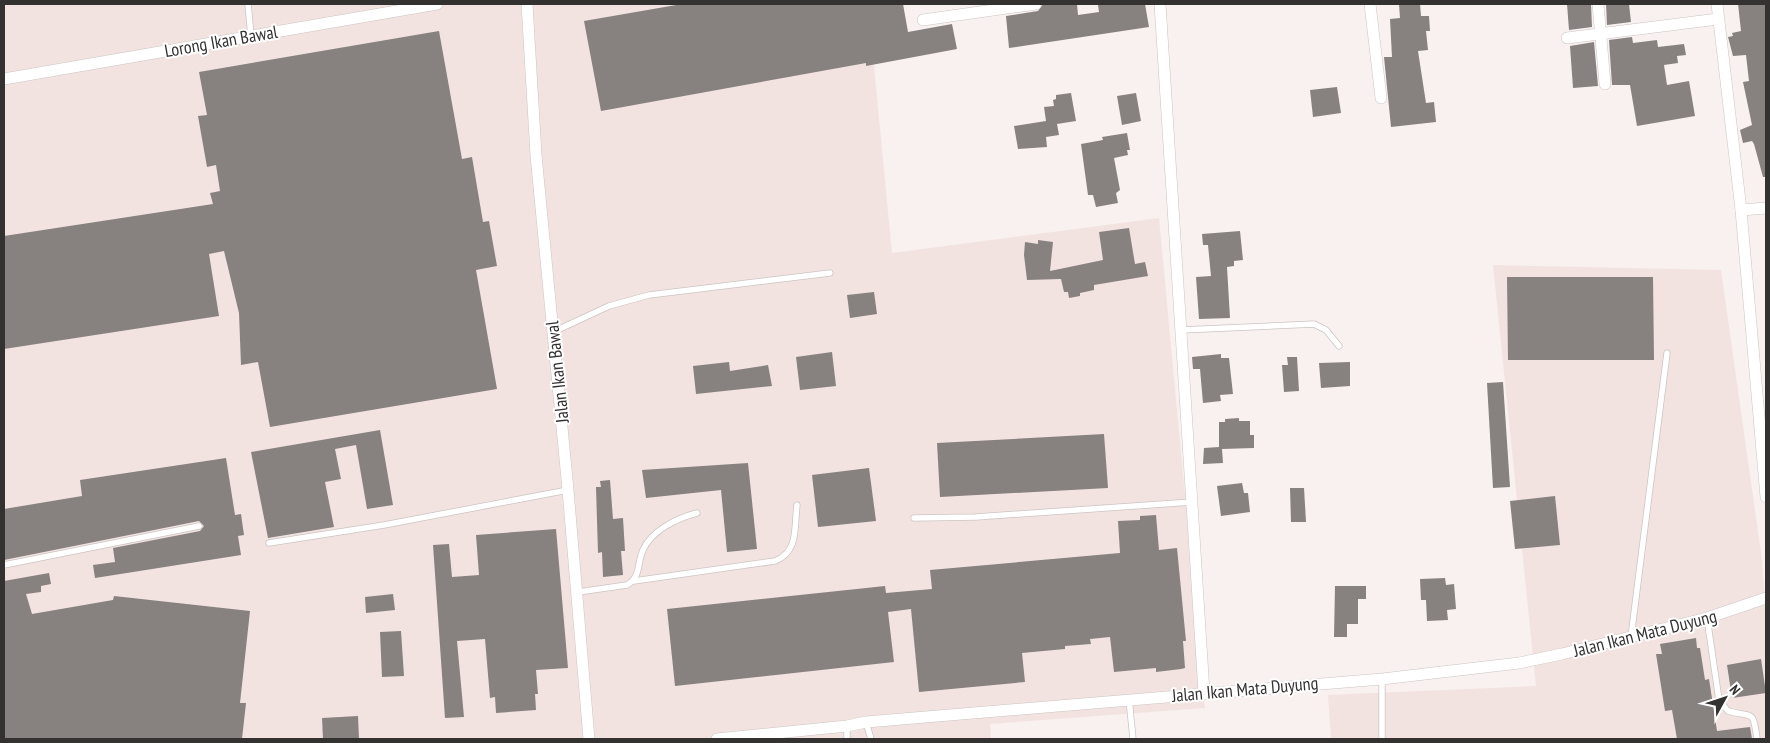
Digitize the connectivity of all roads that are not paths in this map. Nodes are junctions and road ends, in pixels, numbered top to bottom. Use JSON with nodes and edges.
{"nodes":[{"id":1,"x":248,"y":4,"type":"edge"},
{"id":2,"x":438,"y":4,"type":"edge"},
{"id":3,"x":527,"y":4,"type":"edge"},
{"id":4,"x":1036,"y":4,"type":"edge"},
{"id":5,"x":1160,"y":4,"type":"edge"},
{"id":6,"x":1370,"y":4,"type":"edge"},
{"id":7,"x":1598,"y":4,"type":"edge"},
{"id":8,"x":1717,"y":4,"type":"edge"},
{"id":9,"x":1718,"y":19,"type":"junction"},
{"id":10,"x":923,"y":20,"type":"dead end"},
{"id":11,"x":1601,"y":33,"type":"junction"},
{"id":12,"x":251,"y":36,"type":"junction"},
{"id":13,"x":1567,"y":38,"type":"dead end"},
{"id":14,"x":4,"y":79,"type":"edge"},
{"id":15,"x":1605,"y":84,"type":"dead end"},
{"id":16,"x":1381,"y":98,"type":"dead end"},
{"id":17,"x":1766,"y":208,"type":"edge"},
{"id":18,"x":1741,"y":210,"type":"junction"},
{"id":19,"x":830,"y":273,"type":"dead end"},
{"id":20,"x":1181,"y":330,"type":"junction"},
{"id":21,"x":553,"y":332,"type":"junction"},
{"id":22,"x":1340,"y":346,"type":"dead end"},
{"id":23,"x":1667,"y":353,"type":"dead end"},
{"id":24,"x":568,"y":490,"type":"junction"},
{"id":25,"x":1766,"y":497,"type":"edge"},
{"id":26,"x":1192,"y":502,"type":"junction"},
{"id":27,"x":797,"y":505,"type":"dead end"},
{"id":28,"x":697,"y":513,"type":"dead end"},
{"id":29,"x":914,"y":518,"type":"dead end"},
{"id":30,"x":199,"y":526,"type":"dead end"},
{"id":31,"x":269,"y":543,"type":"dead end"},
{"id":32,"x":4,"y":565,"type":"edge"},
{"id":33,"x":634,"y":581,"type":"junction"},
{"id":34,"x":578,"y":592,"type":"junction"},
{"id":35,"x":1766,"y":598,"type":"edge"},
{"id":36,"x":1707,"y":618,"type":"junction"},
{"id":37,"x":1632,"y":638,"type":"junction"},
{"id":38,"x":1382,"y":679,"type":"junction"},
{"id":39,"x":1204,"y":692,"type":"junction"},
{"id":40,"x":1129,"y":699,"type":"junction"},
{"id":41,"x":866,"y":722,"type":"junction"},
{"id":42,"x":847,"y":726,"type":"junction"},
{"id":43,"x":589,"y":739,"type":"edge"},
{"id":44,"x":716,"y":739,"type":"edge"},
{"id":45,"x":847,"y":739,"type":"edge"},
{"id":46,"x":871,"y":739,"type":"edge"},
{"id":47,"x":1133,"y":739,"type":"edge"},
{"id":48,"x":1382,"y":739,"type":"edge"},
{"id":49,"x":1757,"y":739,"type":"edge"}],
"edges":[{"from":1,"to":12,"type":"lane"},
{"from":2,"to":12,"type":"street","name":"Lorong Ikan Bawal"},
{"from":3,"to":21,"type":"street","name":"Jalan Ikan Bawal"},
{"from":4,"to":10,"type":"street"},
{"from":5,"to":20,"type":"street"},
{"from":6,"to":16,"type":"street"},
{"from":7,"to":11,"type":"street"},
{"from":8,"to":9,"type":"street"},
{"from":9,"to":11,"type":"street"},
{"from":9,"to":18,"type":"street"},
{"from":11,"to":13,"type":"street"},
{"from":11,"to":15,"type":"street"},
{"from":12,"to":14,"type":"street","name":"Lorong Ikan Bawal"},
{"from":17,"to":18,"type":"street"},
{"from":18,"to":25,"type":"street"},
{"from":19,"to":21,"type":"lane"},
{"from":20,"to":22,"type":"lane"},
{"from":20,"to":26,"type":"street"},
{"from":21,"to":24,"type":"street","name":"Jalan Ikan Bawal"},
{"from":23,"to":37,"type":"lane"},
{"from":24,"to":31,"type":"lane"},
{"from":24,"to":34,"type":"street","name":"Jalan Ikan Bawal"},
{"from":26,"to":29,"type":"lane"},
{"from":26,"to":39,"type":"street"},
{"from":27,"to":33,"type":"lane"},
{"from":28,"to":33,"type":"lane"},
{"from":30,"to":32,"type":"lane"},
{"from":33,"to":34,"type":"lane"},
{"from":34,"to":43,"type":"street","name":"Jalan Ikan Bawal"},
{"from":35,"to":36,"type":"street","name":"Jalan Ikan Mata Duyung"},
{"from":36,"to":37,"type":"street","name":"Jalan Ikan Mata Duyung"},
{"from":36,"to":49,"type":"lane"},
{"from":37,"to":38,"type":"street","name":"Jalan Ikan Mata Duyung"},
{"from":38,"to":39,"type":"street","name":"Jalan Ikan Mata Duyung"},
{"from":38,"to":48,"type":"lane"},
{"from":39,"to":40,"type":"street","name":"Jalan Ikan Mata Duyung"},
{"from":40,"to":41,"type":"street","name":"Jalan Ikan Mata Duyung"},
{"from":40,"to":47,"type":"lane"},
{"from":41,"to":42,"type":"street","name":"Jalan Ikan Mata Duyung"},
{"from":41,"to":46,"type":"lane"},
{"from":42,"to":44,"type":"street","name":"Jalan Ikan Mata Duyung"},
{"from":42,"to":45,"type":"lane"}]}
